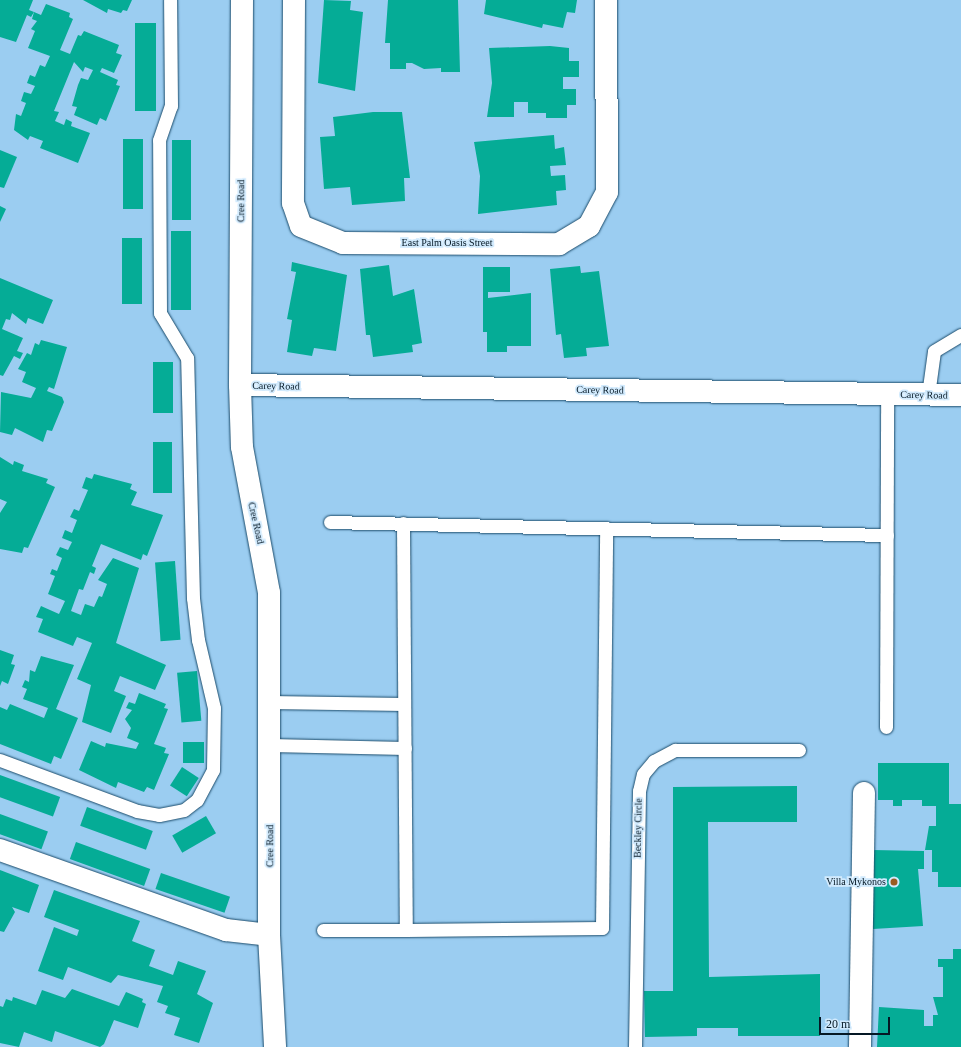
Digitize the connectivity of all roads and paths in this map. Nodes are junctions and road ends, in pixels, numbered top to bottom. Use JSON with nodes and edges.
{"nodes":[{"id":1,"x":170,"y":0,"type":"edge"},
{"id":2,"x":242,"y":0,"type":"edge"},
{"id":3,"x":294,"y":0,"type":"edge"},
{"id":4,"x":606,"y":0,"type":"edge"},
{"id":5,"x":961,"y":335,"type":"edge"},
{"id":6,"x":240,"y":385,"type":"junction"},
{"id":7,"x":887,"y":394,"type":"junction"},
{"id":8,"x":928,"y":395,"type":"junction"},
{"id":9,"x":961,"y":395,"type":"edge"},
{"id":10,"x":330,"y":522,"type":"dead end"},
{"id":11,"x":403,"y":523,"type":"junction"},
{"id":12,"x":606,"y":528,"type":"junction"},
{"id":13,"x":887,"y":535,"type":"junction"},
{"id":14,"x":269,"y":702,"type":"junction"},
{"id":15,"x":404,"y":704,"type":"junction"},
{"id":16,"x":886,"y":727,"type":"dead end"},
{"id":17,"x":270,"y":745,"type":"junction"},
{"id":18,"x":405,"y":748,"type":"junction"},
{"id":19,"x":799,"y":750,"type":"dead end"},
{"id":20,"x":0,"y":760,"type":"edge"},
{"id":21,"x":864,"y":793,"type":"dead end"},
{"id":22,"x":0,"y":850,"type":"edge"},
{"id":23,"x":323,"y":930,"type":"dead end"},
{"id":24,"x":406,"y":930,"type":"junction"},
{"id":25,"x":269,"y":935,"type":"junction"},
{"id":26,"x":275,"y":1047,"type":"edge"},
{"id":27,"x":635,"y":1047,"type":"edge"},
{"id":28,"x":860,"y":1047,"type":"edge"}],
"edges":[{"from":1,"to":20,"type":"lane"},
{"from":2,"to":6,"type":"street","name":"Cree Road"},
{"from":3,"to":4,"type":"street","name":"East Palm Oasis Street"},
{"from":5,"to":8,"type":"lane"},
{"from":6,"to":7,"type":"street","name":"Carey Road"},
{"from":6,"to":14,"type":"street","name":"Cree Road"},
{"from":7,"to":8,"type":"street","name":"Carey Road"},
{"from":7,"to":13,"type":"lane"},
{"from":8,"to":9,"type":"street","name":"Carey Road"},
{"from":10,"to":11,"type":"lane"},
{"from":11,"to":12,"type":"lane"},
{"from":11,"to":15,"type":"lane"},
{"from":12,"to":13,"type":"lane"},
{"from":12,"to":24,"type":"lane"},
{"from":13,"to":16,"type":"lane"},
{"from":14,"to":15,"type":"lane"},
{"from":14,"to":17,"type":"street","name":"Cree Road"},
{"from":15,"to":18,"type":"lane"},
{"from":17,"to":18,"type":"lane"},
{"from":17,"to":25,"type":"street","name":"Cree Road"},
{"from":18,"to":24,"type":"lane"},
{"from":19,"to":27,"type":"lane","name":"Beckley Circle"},
{"from":21,"to":28,"type":"street"},
{"from":22,"to":25,"type":"street"},
{"from":23,"to":24,"type":"lane"},
{"from":25,"to":26,"type":"street","name":"Cree Road"}]}
